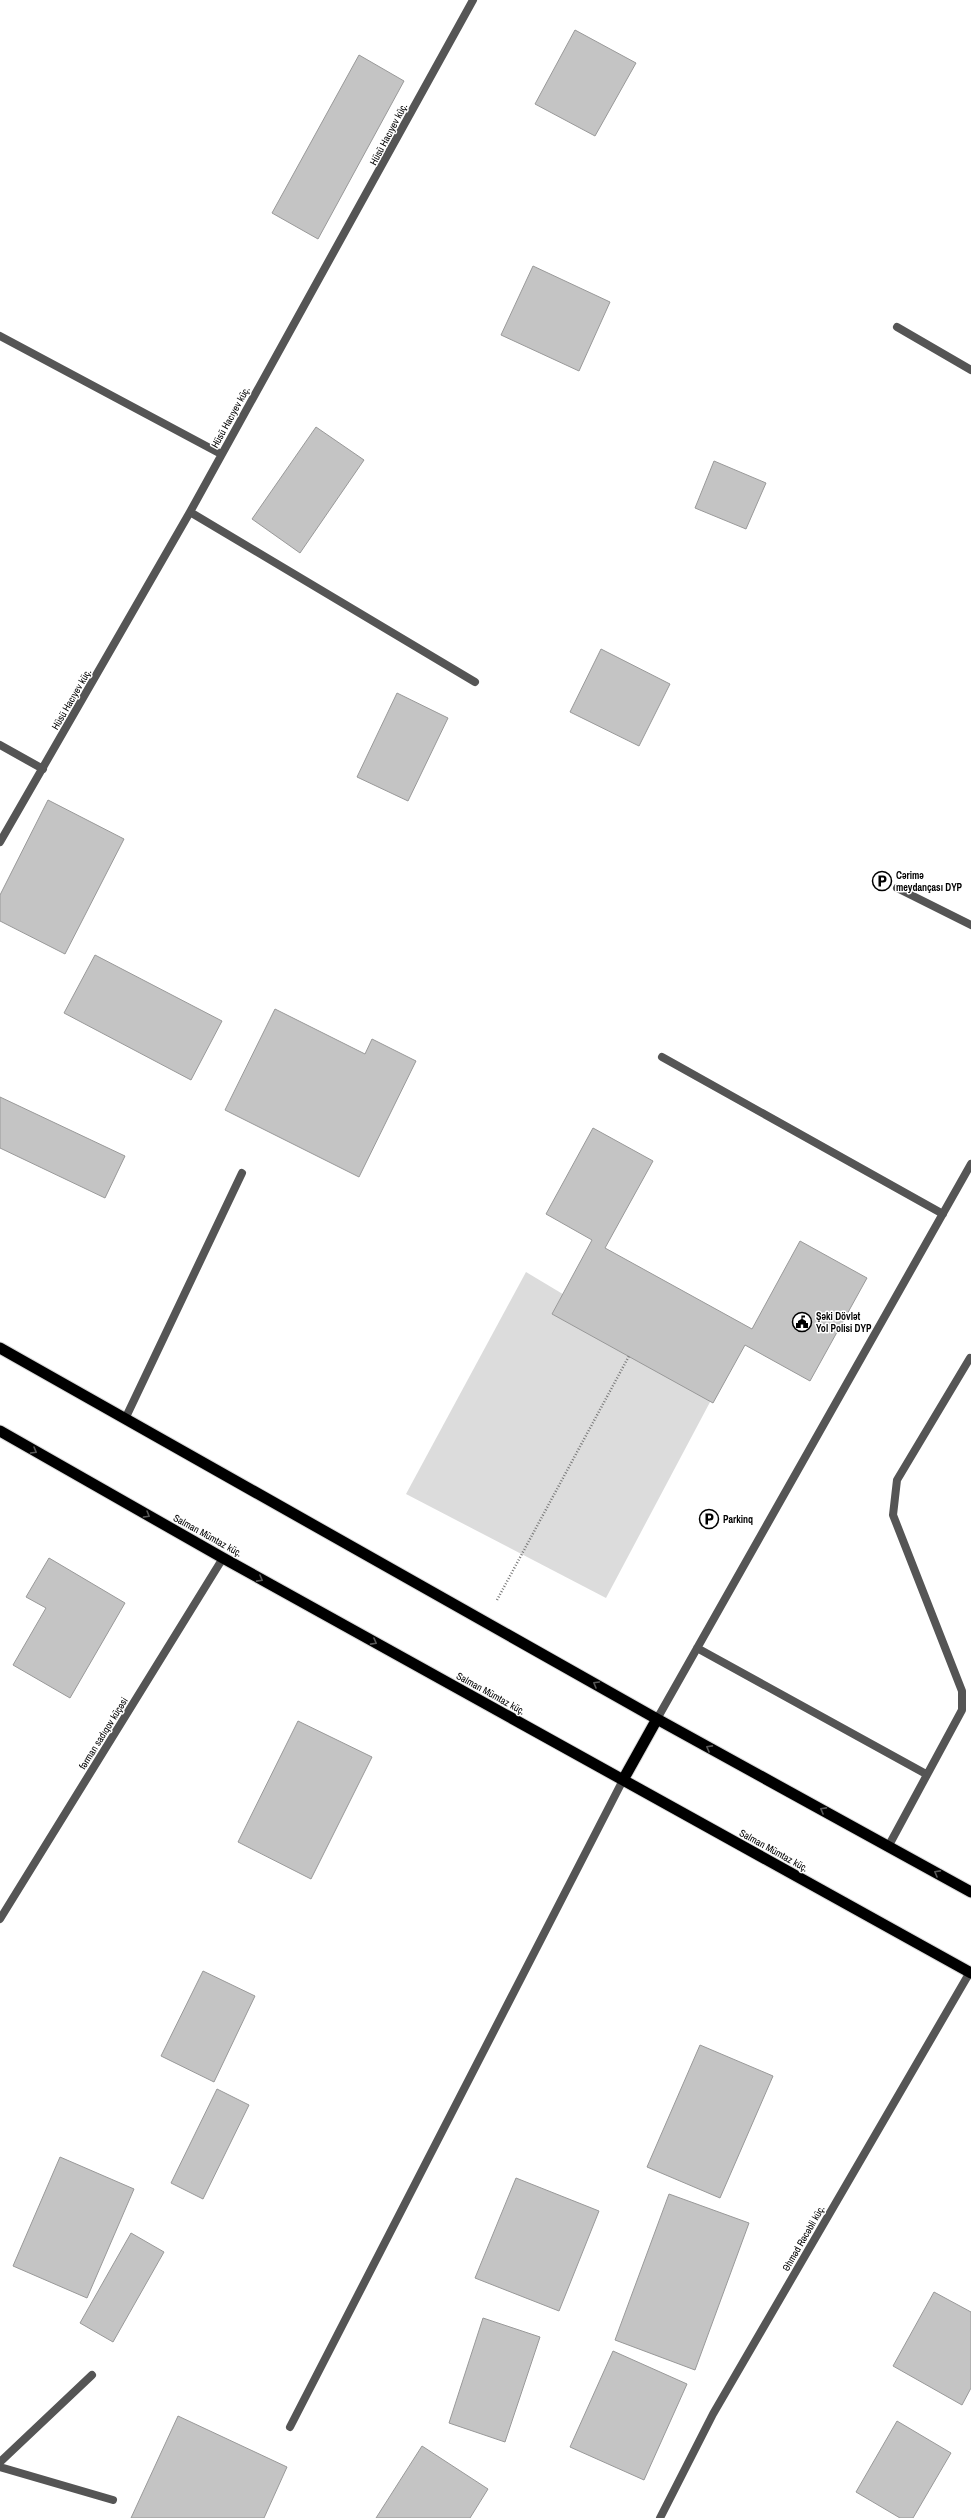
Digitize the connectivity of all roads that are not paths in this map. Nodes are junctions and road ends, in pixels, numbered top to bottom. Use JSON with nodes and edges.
{"nodes":[{"id":1,"x":473,"y":0,"type":"edge"},
{"id":2,"x":897,"y":327,"type":"dead end"},
{"id":3,"x":0,"y":336,"type":"edge"},
{"id":4,"x":971,"y":370,"type":"edge"},
{"id":5,"x":221,"y":454,"type":"junction"},
{"id":6,"x":190,"y":512,"type":"junction"},
{"id":7,"x":475,"y":682,"type":"dead end"},
{"id":8,"x":0,"y":745,"type":"edge"},
{"id":9,"x":43,"y":769,"type":"junction"},
{"id":10,"x":0,"y":842,"type":"edge"},
{"id":11,"x":897,"y":888,"type":"dead end"},
{"id":12,"x":971,"y":925,"type":"edge"},
{"id":13,"x":662,"y":1057,"type":"dead end"},
{"id":14,"x":971,"y":1164,"type":"edge"},
{"id":15,"x":242,"y":1173,"type":"dead end"},
{"id":16,"x":943,"y":1214,"type":"junction"},
{"id":17,"x":0,"y":1348,"type":"edge"},
{"id":18,"x":970,"y":1358,"type":"edge"},
{"id":19,"x":126,"y":1417,"type":"junction"},
{"id":20,"x":0,"y":1431,"type":"edge"},
{"id":21,"x":223,"y":1558,"type":"junction"},
{"id":22,"x":697,"y":1648,"type":"junction"},
{"id":23,"x":657,"y":1719,"type":"junction"},
{"id":24,"x":926,"y":1774,"type":"junction"},
{"id":25,"x":623,"y":1780,"type":"junction"},
{"id":26,"x":888,"y":1846,"type":"junction"},
{"id":27,"x":971,"y":1892,"type":"edge"},
{"id":28,"x":0,"y":1919,"type":"edge"},
{"id":29,"x":970,"y":1972,"type":"edge"},
{"id":30,"x":92,"y":2374,"type":"dead end"},
{"id":31,"x":290,"y":2426,"type":"dead end"},
{"id":32,"x":0,"y":2462,"type":"edge"},
{"id":33,"x":0,"y":2467,"type":"edge"},
{"id":34,"x":113,"y":2500,"type":"dead end"},
{"id":35,"x":660,"y":2518,"type":"edge"}],
"edges":[{"from":1,"to":5,"type":"street","name":"Hüsü Hacıyev küç."},
{"from":2,"to":4,"type":"street"},
{"from":3,"to":5,"type":"street"},
{"from":5,"to":6,"type":"street","name":"Hüsü Hacıyev küç."},
{"from":6,"to":7,"type":"street"},
{"from":6,"to":9,"type":"street","name":"Hüsü Hacıyev küç."},
{"from":8,"to":9,"type":"street"},
{"from":9,"to":10,"type":"street","name":"Hüsü Hacıyev küç."},
{"from":11,"to":12,"type":"street"},
{"from":13,"to":16,"type":"street"},
{"from":14,"to":16,"type":"street"},
{"from":15,"to":19,"type":"street"},
{"from":16,"to":22,"type":"street"},
{"from":17,"to":19,"type":"highway"},
{"from":18,"to":24,"type":"street"},
{"from":23,"to":19,"type":"highway","one_way":true},
{"from":20,"to":21,"type":"highway","name":"Salman Mümtaz küç.","one_way":true},
{"from":21,"to":25,"type":"highway","name":"Salman Mümtaz küç.","one_way":true},
{"from":21,"to":28,"type":"street","name":"fərman sadıqov küçəsi"},
{"from":22,"to":23,"type":"street"},
{"from":22,"to":24,"type":"street"},
{"from":23,"to":25,"type":"highway"},
{"from":26,"to":23,"type":"highway","one_way":true},
{"from":24,"to":26,"type":"street"},
{"from":25,"to":29,"type":"highway","name":"Salman Mümtaz küç."},
{"from":25,"to":31,"type":"street"},
{"from":27,"to":26,"type":"highway","one_way":true},
{"from":29,"to":35,"type":"street","name":"Əhməd Rəcəbli küç."},
{"from":30,"to":32,"type":"street"},
{"from":33,"to":34,"type":"street"}]}
